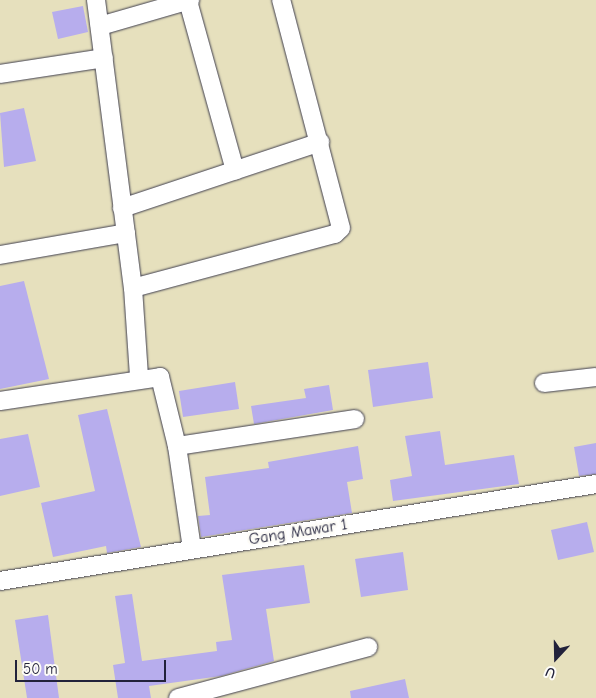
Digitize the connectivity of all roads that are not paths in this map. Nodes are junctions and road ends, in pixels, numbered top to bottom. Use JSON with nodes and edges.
{"nodes":[{"id":1,"x":96,"y":0,"type":"edge"},
{"id":2,"x":189,"y":0,"type":"edge"},
{"id":3,"x":281,"y":0,"type":"edge"},
{"id":4,"x":100,"y":26,"type":"junction"},
{"id":5,"x":104,"y":58,"type":"junction"},
{"id":6,"x":0,"y":74,"type":"edge"},
{"id":7,"x":320,"y":142,"type":"junction"},
{"id":8,"x":235,"y":170,"type":"junction"},
{"id":9,"x":122,"y":208,"type":"junction"},
{"id":10,"x":126,"y":232,"type":"junction"},
{"id":11,"x":0,"y":255,"type":"edge"},
{"id":12,"x":133,"y":288,"type":"junction"},
{"id":13,"x":140,"y":377,"type":"junction"},
{"id":14,"x":596,"y":377,"type":"edge"},
{"id":15,"x":544,"y":383,"type":"dead end"},
{"id":16,"x":0,"y":400,"type":"edge"},
{"id":17,"x":354,"y":419,"type":"dead end"},
{"id":18,"x":178,"y":446,"type":"junction"},
{"id":19,"x":596,"y":484,"type":"edge"},
{"id":20,"x":192,"y":548,"type":"junction"},
{"id":21,"x":0,"y":580,"type":"edge"},
{"id":22,"x":368,"y":647,"type":"dead end"},
{"id":23,"x":178,"y":698,"type":"edge"}],
"edges":[{"from":1,"to":4,"type":"street"},
{"from":2,"to":4,"type":"street"},
{"from":2,"to":8,"type":"street"},
{"from":3,"to":7,"type":"street"},
{"from":4,"to":5,"type":"street"},
{"from":5,"to":6,"type":"street"},
{"from":5,"to":9,"type":"street"},
{"from":7,"to":8,"type":"street"},
{"from":7,"to":12,"type":"street"},
{"from":8,"to":9,"type":"street"},
{"from":9,"to":10,"type":"street"},
{"from":10,"to":11,"type":"street"},
{"from":10,"to":12,"type":"street"},
{"from":12,"to":13,"type":"street"},
{"from":13,"to":16,"type":"street"},
{"from":13,"to":18,"type":"street"},
{"from":14,"to":15,"type":"street"},
{"from":17,"to":18,"type":"street"},
{"from":18,"to":20,"type":"street"},
{"from":19,"to":20,"type":"street","name":"Gang Mawar 1"},
{"from":20,"to":21,"type":"street","name":"Gang Mawar 1"},
{"from":22,"to":23,"type":"street"}]}
